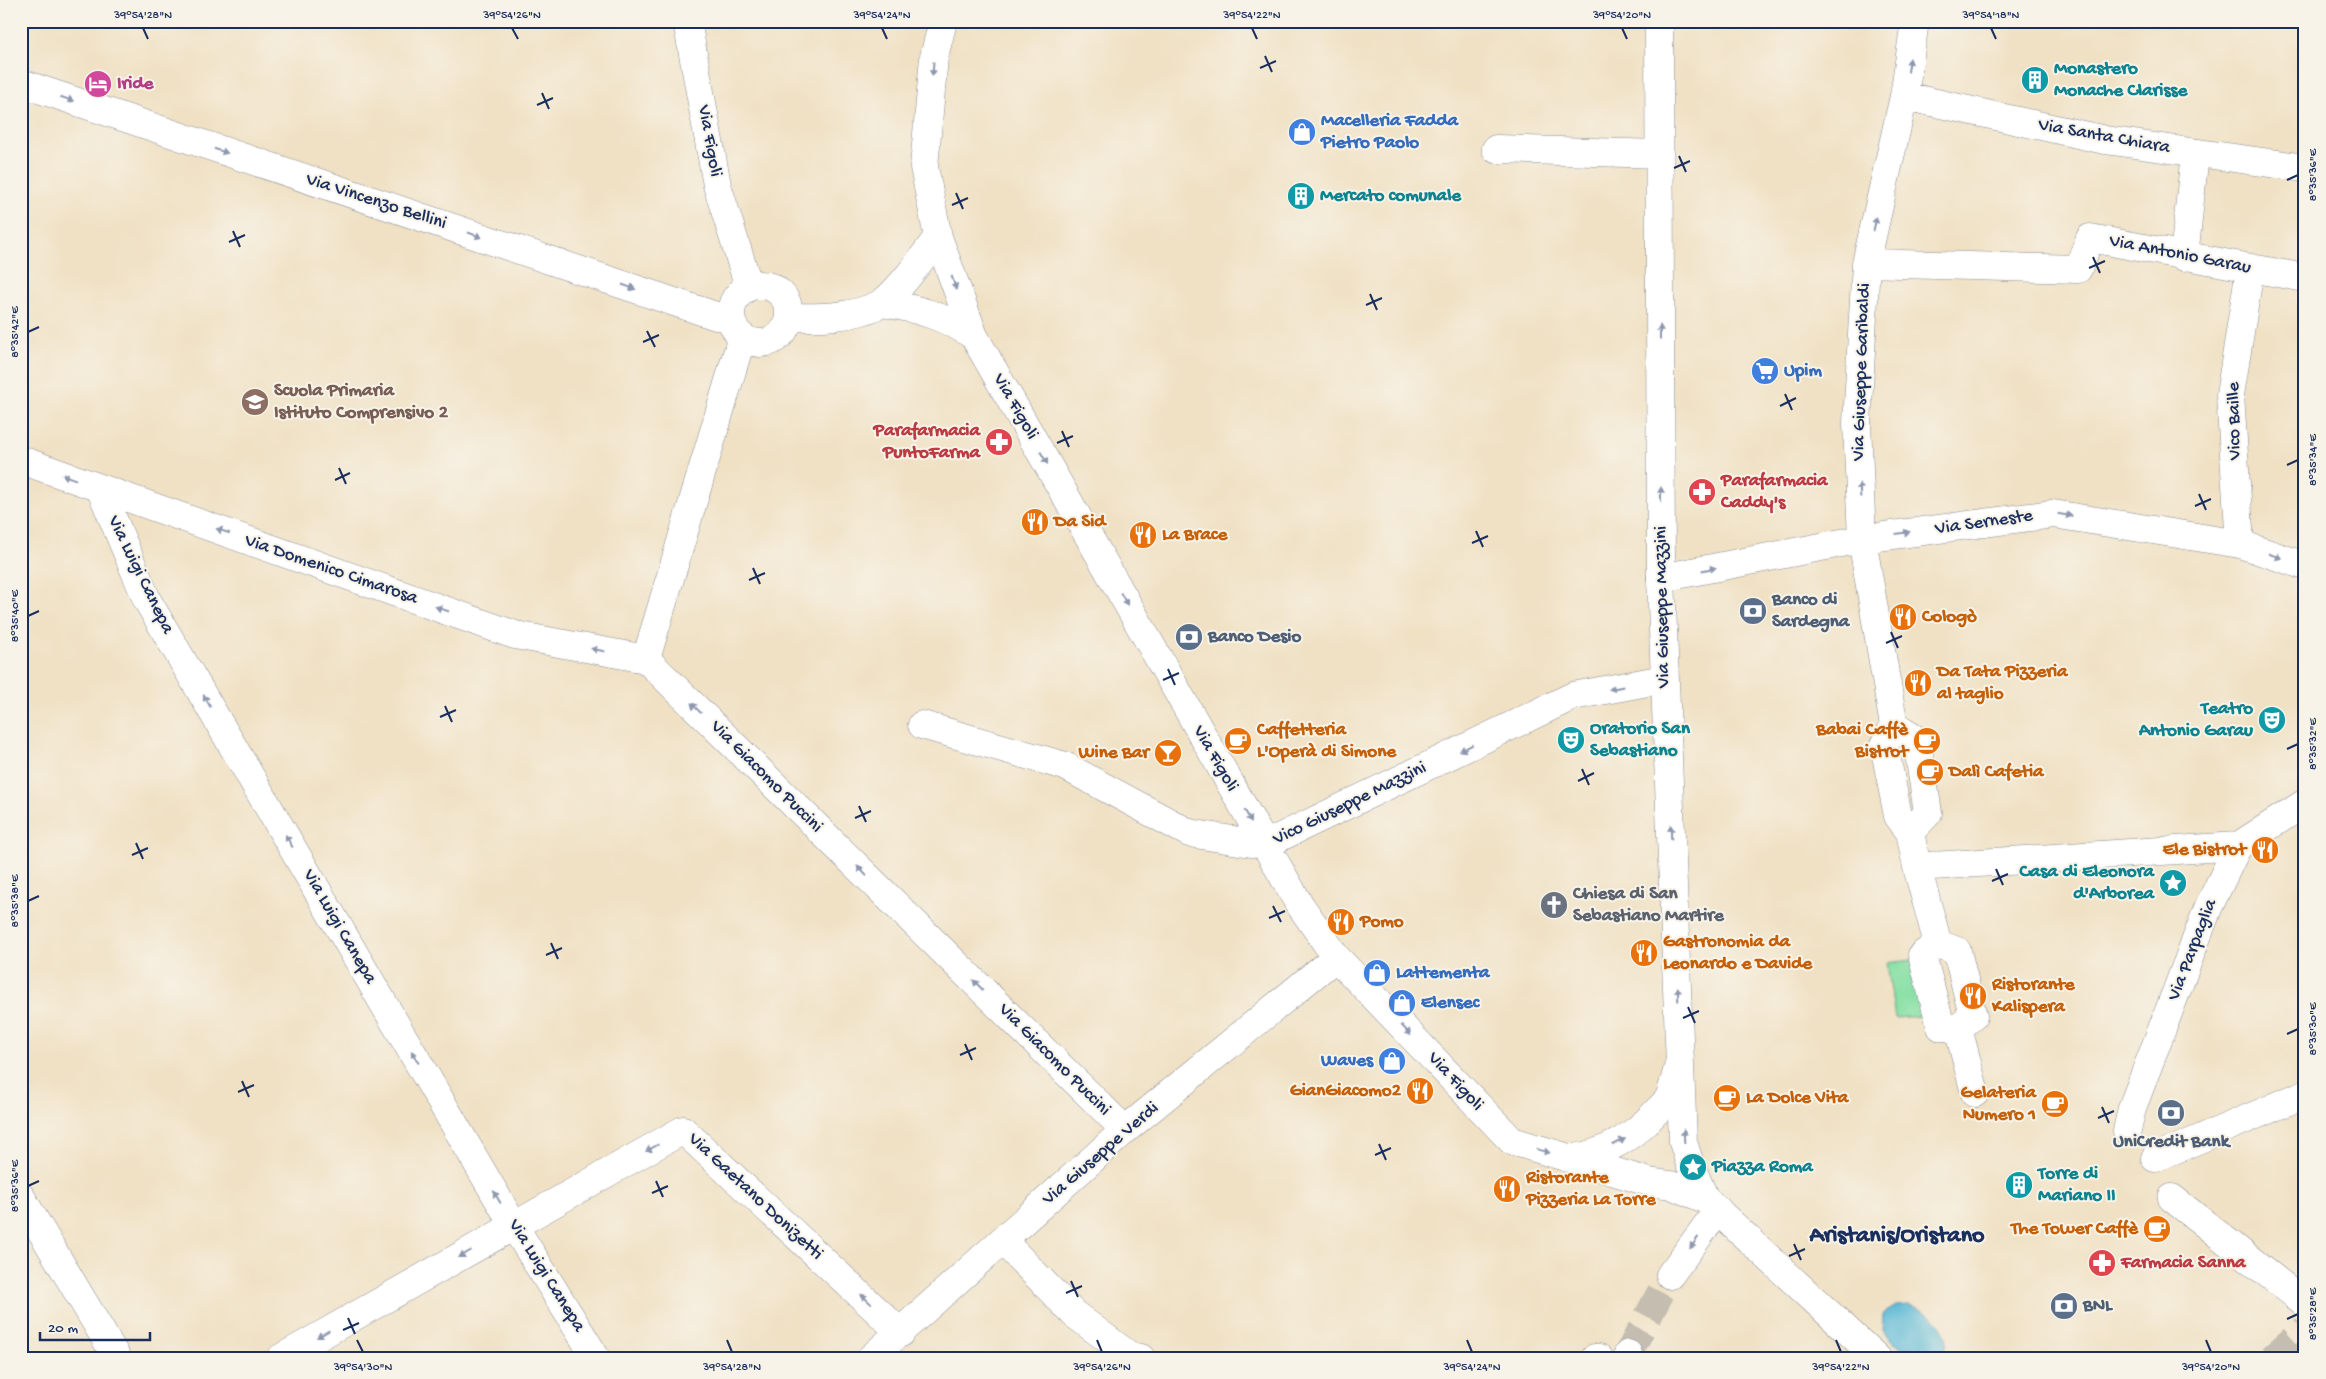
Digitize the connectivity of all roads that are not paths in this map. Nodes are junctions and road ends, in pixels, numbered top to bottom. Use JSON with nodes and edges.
{"nodes":[{"id":1,"x":687,"y":21,"type":"edge"},
{"id":2,"x":943,"y":21,"type":"edge"},
{"id":3,"x":1659,"y":21,"type":"edge"},
{"id":4,"x":1915,"y":21,"type":"edge"},
{"id":5,"x":21,"y":83,"type":"edge"},
{"id":6,"x":1904,"y":96,"type":"junction"},
{"id":7,"x":1496,"y":150,"type":"dead end"},
{"id":8,"x":2195,"y":152,"type":"junction"},
{"id":9,"x":1659,"y":154,"type":"junction"},
{"id":10,"x":2305,"y":168,"type":"edge"},
{"id":11,"x":938,"y":237,"type":"junction"},
{"id":12,"x":2184,"y":256,"type":"junction"},
{"id":13,"x":1866,"y":263,"type":"junction"},
{"id":14,"x":2250,"y":269,"type":"junction"},
{"id":15,"x":2305,"y":278,"type":"edge"},
{"id":16,"x":749,"y":287,"type":"junction"},
{"id":17,"x":881,"y":303,"type":"junction"},
{"id":18,"x":789,"y":317,"type":"junction"},
{"id":19,"x":736,"y":326,"type":"junction"},
{"id":20,"x":974,"y":336,"type":"junction"},
{"id":21,"x":21,"y":460,"type":"edge"},
{"id":22,"x":100,"y":488,"type":"junction"},
{"id":23,"x":1862,"y":539,"type":"junction"},
{"id":24,"x":2240,"y":544,"type":"junction"},
{"id":25,"x":2305,"y":566,"type":"edge"},
{"id":26,"x":1661,"y":578,"type":"junction"},
{"id":27,"x":646,"y":660,"type":"junction"},
{"id":28,"x":1664,"y":679,"type":"junction"},
{"id":29,"x":922,"y":725,"type":"dead end"},
{"id":30,"x":2305,"y":803,"type":"edge"},
{"id":31,"x":1264,"y":845,"type":"junction"},
{"id":32,"x":2238,"y":846,"type":"junction"},
{"id":33,"x":1917,"y":867,"type":"junction"},
{"id":34,"x":1336,"y":957,"type":"junction"},
{"id":35,"x":1680,"y":1060,"type":"junction"},
{"id":36,"x":1975,"y":1093,"type":"dead end"},
{"id":37,"x":2305,"y":1094,"type":"edge"},
{"id":38,"x":1125,"y":1130,"type":"junction"},
{"id":39,"x":2127,"y":1131,"type":"dead end"},
{"id":40,"x":1574,"y":1158,"type":"junction"},
{"id":41,"x":2155,"y":1158,"type":"dead end"},
{"id":42,"x":21,"y":1197,"type":"edge"},
{"id":43,"x":2172,"y":1198,"type":"dead end"},
{"id":44,"x":1712,"y":1204,"type":"junction"},
{"id":45,"x":514,"y":1226,"type":"junction"},
{"id":46,"x":1003,"y":1241,"type":"junction"},
{"id":47,"x":1670,"y":1275,"type":"tunnel mouth"},
{"id":48,"x":2305,"y":1303,"type":"edge"},
{"id":49,"x":901,"y":1333,"type":"junction"},
{"id":50,"x":1133,"y":1357,"type":"edge"},
{"id":51,"x":117,"y":1358,"type":"edge"},
{"id":52,"x":281,"y":1358,"type":"edge"},
{"id":53,"x":596,"y":1358,"type":"edge"},
{"id":54,"x":872,"y":1358,"type":"edge"},
{"id":55,"x":1595,"y":1358,"type":"edge"},
{"id":56,"x":1599,"y":1358,"type":"edge"},
{"id":57,"x":1877,"y":1358,"type":"edge"}],
"edges":[{"from":1,"to":16,"type":"street","name":"Via Figoli"},
{"from":2,"to":11,"type":"street","one_way":true},
{"from":3,"to":9,"type":"street","name":"Via Giuseppe Mazzini"},
{"from":6,"to":4,"type":"street","name":"Via Giuseppe Garibaldi","one_way":true},
{"from":5,"to":19,"type":"street","name":"Via Vincenzo Bellini","one_way":true},
{"from":6,"to":8,"type":"street","name":"Via Santa Chiara"},
{"from":13,"to":6,"type":"street","name":"Via Giuseppe Garibaldi","one_way":true},
{"from":7,"to":9,"type":"street"},
{"from":8,"to":10,"type":"street","name":"Via Santa Chiara"},
{"from":8,"to":12,"type":"street"},
{"from":26,"to":9,"type":"street","name":"Via Giuseppe Mazzini","one_way":true},
{"from":11,"to":17,"type":"street","name":"Via Figoli"},
{"from":11,"to":20,"type":"street","name":"Via Figoli","one_way":true},
{"from":12,"to":13,"type":"street","name":"Via Antonio Garau"},
{"from":12,"to":14,"type":"street","name":"Via Antonio Garau"},
{"from":23,"to":13,"type":"street","name":"Via Giuseppe Garibaldi","one_way":true},
{"from":14,"to":15,"type":"street","name":"Via Antonio Garau"},
{"from":14,"to":24,"type":"street","name":"Vico Baille"},
{"from":16,"to":18,"type":"street"},
{"from":16,"to":19,"type":"street"},
{"from":17,"to":18,"type":"street","name":"Via Figoli"},
{"from":17,"to":20,"type":"street","name":"Via Figoli"},
{"from":18,"to":19,"type":"street"},
{"from":19,"to":27,"type":"street"},
{"from":20,"to":31,"type":"street","name":"Via Figoli","one_way":true},
{"from":22,"to":21,"type":"street","name":"Via Domenico Cimarosa","one_way":true},
{"from":27,"to":22,"type":"street","name":"Via Domenico Cimarosa","one_way":true},
{"from":45,"to":22,"type":"street","name":"Via Luigi Canepa","one_way":true},
{"from":23,"to":24,"type":"street","name":"Via Serneste","one_way":true},
{"from":26,"to":23,"type":"street","name":"Via Serneste","one_way":true},
{"from":23,"to":33,"type":"street","name":"Via Giuseppe Garibaldi"},
{"from":24,"to":25,"type":"street","name":"Via Serneste","one_way":true},
{"from":26,"to":28,"type":"street","name":"Via Giuseppe Mazzini"},
{"from":38,"to":27,"type":"street","name":"Via Giacomo Puccini","one_way":true},
{"from":28,"to":31,"type":"street","name":"Vico Giuseppe Mazzini","one_way":true},
{"from":35,"to":28,"type":"street","name":"Via Giuseppe Mazzini","one_way":true},
{"from":29,"to":31,"type":"street","name":"Vico Giuseppe Mazzini"},
{"from":30,"to":32,"type":"street"},
{"from":31,"to":34,"type":"street","name":"Via Figoli"},
{"from":32,"to":33,"type":"street"},
{"from":32,"to":39,"type":"street","name":"Via Parpaglia"},
{"from":33,"to":36,"type":"street","name":"Via Giuseppe Garibaldi"},
{"from":34,"to":38,"type":"street","name":"Via Giuseppe Verdi"},
{"from":34,"to":40,"type":"street","name":"Via Figoli","one_way":true},
{"from":40,"to":35,"type":"street","one_way":true},
{"from":44,"to":35,"type":"street","one_way":true},
{"from":37,"to":41,"type":"street"},
{"from":38,"to":46,"type":"street","name":"Via Giuseppe Verdi"},
{"from":40,"to":44,"type":"street"},
{"from":42,"to":51,"type":"street"},
{"from":43,"to":48,"type":"street"},
{"from":44,"to":47,"type":"street","one_way":true},
{"from":44,"to":57,"type":"street"},
{"from":49,"to":45,"type":"street","name":"Via Gaetano Donizetti","one_way":true},
{"from":45,"to":52,"type":"street","name":"Via Gaetano Donizetti","one_way":true},
{"from":45,"to":53,"type":"street","name":"Via Luigi Canepa"},
{"from":46,"to":49,"type":"street","name":"Via Giuseppe Verdi"},
{"from":46,"to":50,"type":"street"},
{"from":49,"to":54,"type":"street","name":"Via Giuseppe Verdi"},
{"from":55,"to":56,"type":"street"}]}
